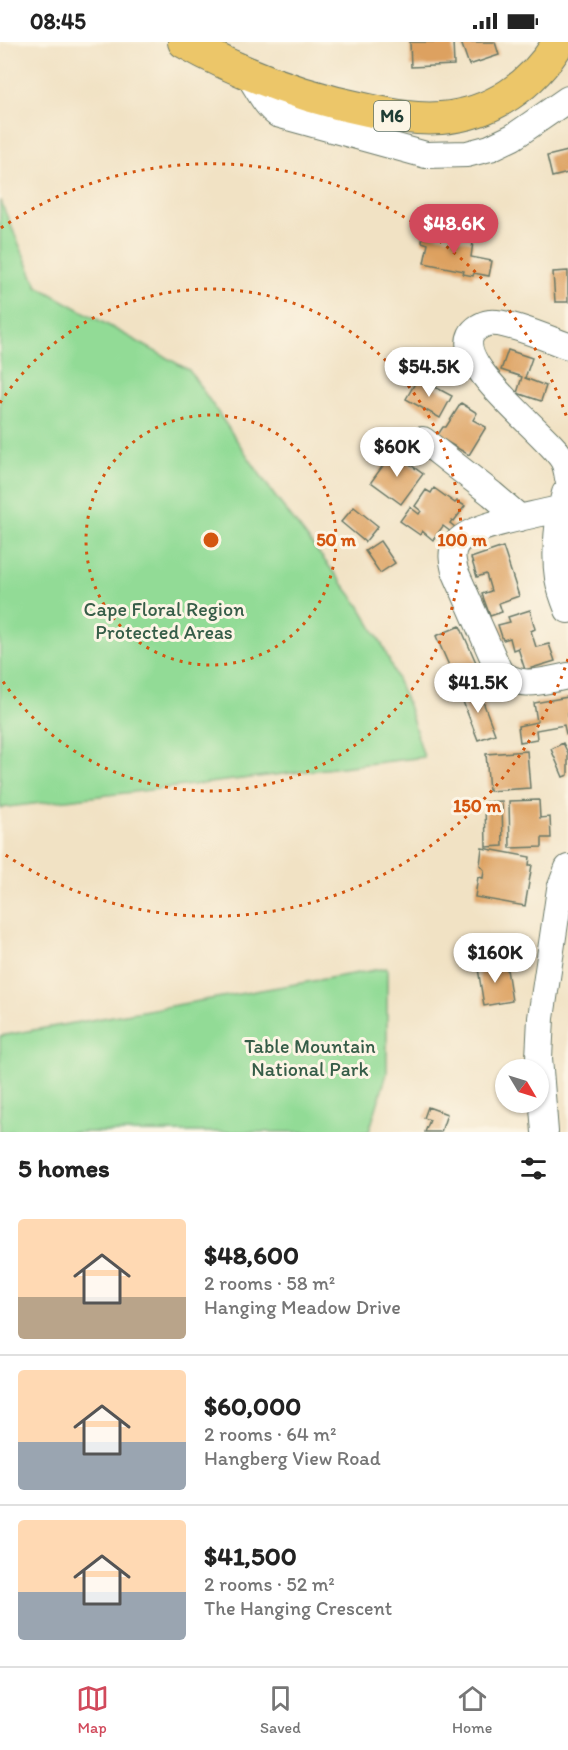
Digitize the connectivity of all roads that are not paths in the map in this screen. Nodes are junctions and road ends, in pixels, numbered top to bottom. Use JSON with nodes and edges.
{"nodes":[{"id":1,"x":184,"y":42,"type":"edge"},
{"id":2,"x":559,"y":42,"type":"edge"},
{"id":3,"x":247,"y":73,"type":"junction"},
{"id":4,"x":568,"y":99,"type":"edge"},
{"id":5,"x":568,"y":346,"type":"edge"},
{"id":6,"x":423,"y":440,"type":"dead end"},
{"id":7,"x":568,"y":478,"type":"edge"},
{"id":8,"x":568,"y":484,"type":"edge"},
{"id":9,"x":561,"y":508,"type":"junction"},
{"id":10,"x":520,"y":518,"type":"junction"},
{"id":11,"x":568,"y":610,"type":"edge"},
{"id":12,"x":568,"y":676,"type":"edge"},
{"id":13,"x":568,"y":868,"type":"edge"},
{"id":14,"x":545,"y":1132,"type":"edge"}],
"edges":[{"from":1,"to":3,"type":"main road","number":"M6"},
{"from":2,"to":3,"type":"main road","number":"M6"},
{"from":3,"to":4,"type":"street"},
{"from":5,"to":7,"type":"street"},
{"from":6,"to":10,"type":"street"},
{"from":8,"to":9,"type":"street"},
{"from":9,"to":10,"type":"street"},
{"from":9,"to":11,"type":"street"},
{"from":10,"to":12,"type":"street"},
{"from":13,"to":14,"type":"street"}]}
